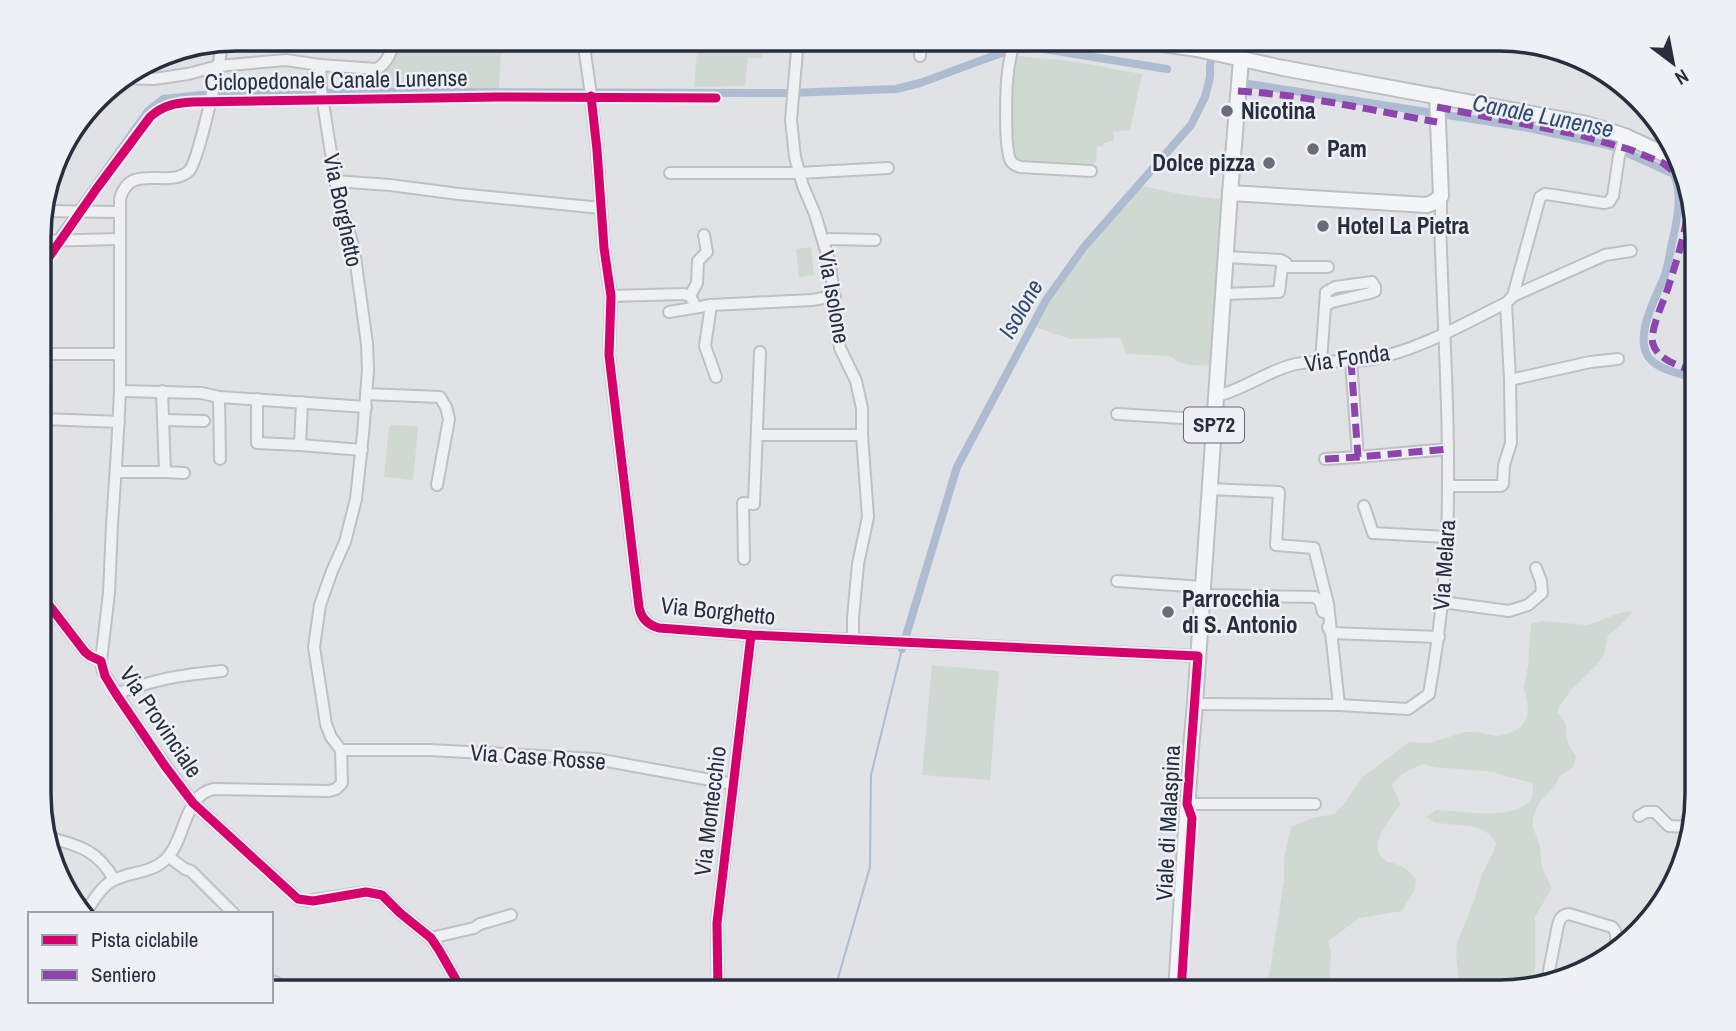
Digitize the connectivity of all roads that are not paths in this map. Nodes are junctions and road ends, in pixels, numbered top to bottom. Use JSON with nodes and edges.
{"nodes":[{"id":1,"x":391,"y":51,"type":"edge"},
{"id":2,"x":585,"y":51,"type":"edge"},
{"id":3,"x":797,"y":51,"type":"edge"},
{"id":4,"x":920,"y":51,"type":"edge"},
{"id":5,"x":1012,"y":51,"type":"edge"},
{"id":6,"x":1215,"y":51,"type":"edge"},
{"id":7,"x":1235,"y":51,"type":"edge"},
{"id":8,"x":220,"y":52,"type":"edge"},
{"id":9,"x":920,"y":56,"type":"dead end"},
{"id":10,"x":1235,"y":58,"type":"junction"},
{"id":11,"x":320,"y":65,"type":"junction"},
{"id":12,"x":218,"y":66,"type":"junction"},
{"id":13,"x":140,"y":79,"type":"edge"},
{"id":14,"x":1437,"y":108,"type":"junction"},
{"id":15,"x":1624,"y":140,"type":"junction"},
{"id":16,"x":1667,"y":156,"type":"edge"},
{"id":17,"x":888,"y":168,"type":"dead end"},
{"id":18,"x":1091,"y":172,"type":"dead end"},
{"id":19,"x":670,"y":173,"type":"dead end"},
{"id":20,"x":799,"y":173,"type":"junction"},
{"id":21,"x":335,"y":181,"type":"junction"},
{"id":22,"x":1230,"y":193,"type":"junction"},
{"id":23,"x":1441,"y":196,"type":"junction"},
{"id":24,"x":1427,"y":205,"type":"junction"},
{"id":25,"x":601,"y":208,"type":"junction"},
{"id":26,"x":52,"y":211,"type":"edge"},
{"id":27,"x":120,"y":212,"type":"junction"},
{"id":28,"x":1440,"y":221,"type":"junction"},
{"id":29,"x":704,"y":235,"type":"dead end"},
{"id":30,"x":120,"y":239,"type":"junction"},
{"id":31,"x":875,"y":240,"type":"dead end"},
{"id":32,"x":51,"y":241,"type":"edge"},
{"id":33,"x":824,"y":242,"type":"junction"},
{"id":34,"x":1630,"y":251,"type":"dead end"},
{"id":35,"x":1226,"y":257,"type":"junction"},
{"id":36,"x":1286,"y":267,"type":"junction"},
{"id":37,"x":1328,"y":267,"type":"dead end"},
{"id":38,"x":1224,"y":294,"type":"junction"},
{"id":39,"x":611,"y":296,"type":"junction"},
{"id":40,"x":690,"y":296,"type":"junction"},
{"id":41,"x":835,"y":296,"type":"junction"},
{"id":42,"x":1509,"y":299,"type":"junction"},
{"id":43,"x":711,"y":305,"type":"junction"},
{"id":44,"x":1325,"y":306,"type":"dead end"},
{"id":45,"x":695,"y":307,"type":"junction"},
{"id":46,"x":669,"y":312,"type":"dead end"},
{"id":47,"x":1443,"y":334,"type":"junction"},
{"id":48,"x":760,"y":352,"type":"dead end"},
{"id":49,"x":51,"y":354,"type":"edge"},
{"id":50,"x":119,"y":354,"type":"junction"},
{"id":51,"x":1618,"y":359,"type":"dead end"},
{"id":52,"x":1351,"y":361,"type":"junction"},
{"id":53,"x":1321,"y":362,"type":"junction"},
{"id":54,"x":716,"y":377,"type":"dead end"},
{"id":55,"x":1510,"y":380,"type":"junction"},
{"id":56,"x":120,"y":391,"type":"junction"},
{"id":57,"x":162,"y":391,"type":"junction"},
{"id":58,"x":366,"y":394,"type":"junction"},
{"id":59,"x":1216,"y":396,"type":"junction"},
{"id":60,"x":219,"y":397,"type":"junction"},
{"id":61,"x":257,"y":399,"type":"junction"},
{"id":62,"x":302,"y":402,"type":"junction"},
{"id":63,"x":366,"y":407,"type":"junction"},
{"id":64,"x":1117,"y":414,"type":"dead end"},
{"id":65,"x":51,"y":419,"type":"edge"},
{"id":66,"x":164,"y":419,"type":"junction"},
{"id":67,"x":1214,"y":420,"type":"junction"},
{"id":68,"x":204,"y":421,"type":"dead end"},
{"id":69,"x":118,"y":422,"type":"junction"},
{"id":70,"x":757,"y":435,"type":"junction"},
{"id":71,"x":862,"y":435,"type":"junction"},
{"id":72,"x":300,"y":445,"type":"junction"},
{"id":73,"x":1448,"y":449,"type":"junction"},
{"id":74,"x":362,"y":450,"type":"junction"},
{"id":75,"x":1358,"y":457,"type":"junction"},
{"id":76,"x":220,"y":459,"type":"dead end"},
{"id":77,"x":1325,"y":459,"type":"dead end"},
{"id":78,"x":116,"y":472,"type":"junction"},
{"id":79,"x":165,"y":472,"type":"junction"},
{"id":80,"x":184,"y":473,"type":"dead end"},
{"id":81,"x":437,"y":485,"type":"dead end"},
{"id":82,"x":1448,"y":486,"type":"junction"},
{"id":83,"x":1209,"y":489,"type":"junction"},
{"id":84,"x":1364,"y":506,"type":"dead end"},
{"id":85,"x":1447,"y":537,"type":"junction"},
{"id":86,"x":744,"y":559,"type":"dead end"},
{"id":87,"x":1536,"y":568,"type":"dead end"},
{"id":88,"x":1117,"y":581,"type":"dead end"},
{"id":89,"x":1203,"y":591,"type":"junction"},
{"id":90,"x":1442,"y":602,"type":"junction"},
{"id":91,"x":51,"y":608,"type":"edge"},
{"id":92,"x":1331,"y":634,"type":"junction"},
{"id":93,"x":751,"y":635,"type":"junction"},
{"id":94,"x":1439,"y":637,"type":"junction"},
{"id":95,"x":856,"y":640,"type":"junction"},
{"id":96,"x":1198,"y":656,"type":"junction"},
{"id":97,"x":102,"y":661,"type":"junction"},
{"id":98,"x":222,"y":671,"type":"dead end"},
{"id":99,"x":116,"y":694,"type":"junction"},
{"id":100,"x":1195,"y":704,"type":"junction"},
{"id":101,"x":1339,"y":705,"type":"junction"},
{"id":102,"x":341,"y":750,"type":"junction"},
{"id":103,"x":733,"y":784,"type":"junction"},
{"id":104,"x":193,"y":803,"type":"junction"},
{"id":105,"x":1187,"y":804,"type":"junction"},
{"id":106,"x":1315,"y":804,"type":"dead end"},
{"id":107,"x":1639,"y":816,"type":"dead end"},
{"id":108,"x":1683,"y":827,"type":"edge"},
{"id":109,"x":57,"y":841,"type":"edge"},
{"id":110,"x":169,"y":857,"type":"junction"},
{"id":111,"x":114,"y":880,"type":"junction"},
{"id":112,"x":89,"y":907,"type":"edge"},
{"id":113,"x":232,"y":912,"type":"edge"},
{"id":114,"x":511,"y":915,"type":"dead end"},
{"id":115,"x":431,"y":938,"type":"junction"},
{"id":116,"x":1617,"y":938,"type":"edge"},
{"id":117,"x":1549,"y":973,"type":"edge"},
{"id":118,"x":456,"y":980,"type":"edge"},
{"id":119,"x":718,"y":980,"type":"edge"},
{"id":120,"x":1177,"y":980,"type":"edge"}],
"edges":[{"from":1,"to":11,"type":"street"},
{"from":2,"to":25,"type":"street","name":"Via Borghetto"},
{"from":3,"to":20,"type":"street","name":"Via Isolone"},
{"from":4,"to":9,"type":"street"},
{"from":5,"to":18,"type":"street"},
{"from":6,"to":10,"type":"main road"},
{"from":7,"to":10,"type":"street"},
{"from":8,"to":12,"type":"street","name":"Via Provinciale"},
{"from":10,"to":14,"type":"main road"},
{"from":10,"to":22,"type":"main road","number":"SP72"},
{"from":11,"to":12,"type":"street"},
{"from":11,"to":21,"type":"street","name":"Via Borghetto"},
{"from":12,"to":13,"type":"street"},
{"from":12,"to":27,"type":"street","name":"Via Provinciale"},
{"from":14,"to":15,"type":"main road"},
{"from":14,"to":23,"type":"main road","name":"Via Melara"},
{"from":15,"to":16,"type":"main road"},
{"from":15,"to":42,"type":"street"},
{"from":17,"to":20,"type":"street"},
{"from":19,"to":20,"type":"street"},
{"from":20,"to":33,"type":"street","name":"Via Isolone"},
{"from":21,"to":25,"type":"street"},
{"from":21,"to":58,"type":"street","name":"Via Borghetto"},
{"from":22,"to":24,"type":"main road"},
{"from":22,"to":35,"type":"main road","name":"Viale di Malaspina","number":"SP72"},
{"from":23,"to":24,"type":"main road"},
{"from":23,"to":28,"type":"street","name":"Via Melara"},
{"from":24,"to":28,"type":"street"},
{"from":25,"to":39,"type":"street","name":"Via Borghetto"},
{"from":26,"to":27,"type":"street"},
{"from":27,"to":30,"type":"street","name":"Via Provinciale"},
{"from":28,"to":47,"type":"street","name":"Via Melara"},
{"from":29,"to":40,"type":"street"},
{"from":30,"to":32,"type":"street"},
{"from":30,"to":50,"type":"street","name":"Via Provinciale"},
{"from":31,"to":33,"type":"street"},
{"from":33,"to":41,"type":"street","name":"Via Isolone"},
{"from":34,"to":42,"type":"street","name":"Via Fonda"},
{"from":35,"to":36,"type":"street"},
{"from":35,"to":38,"type":"main road","name":"Viale di Malaspina","number":"SP72"},
{"from":36,"to":37,"type":"street"},
{"from":36,"to":38,"type":"street"},
{"from":38,"to":59,"type":"main road","name":"Viale di Malaspina","number":"SP72"},
{"from":39,"to":40,"type":"street"},
{"from":39,"to":93,"type":"street","name":"Via Borghetto"},
{"from":40,"to":45,"type":"street"},
{"from":41,"to":43,"type":"street"},
{"from":41,"to":71,"type":"street","name":"Via Isolone"},
{"from":42,"to":47,"type":"street","name":"Via Fonda"},
{"from":42,"to":55,"type":"street"},
{"from":43,"to":45,"type":"street"},
{"from":43,"to":54,"type":"street"},
{"from":44,"to":53,"type":"street"},
{"from":45,"to":46,"type":"street"},
{"from":47,"to":52,"type":"street","name":"Via Fonda"},
{"from":47,"to":73,"type":"street","name":"Via Melara"},
{"from":48,"to":70,"type":"street"},
{"from":49,"to":50,"type":"street"},
{"from":50,"to":56,"type":"street","name":"Via Provinciale"},
{"from":51,"to":55,"type":"street"},
{"from":52,"to":53,"type":"street","name":"Via Fonda"},
{"from":52,"to":75,"type":"street"},
{"from":53,"to":59,"type":"street","name":"Via Fonda"},
{"from":55,"to":82,"type":"street"},
{"from":56,"to":57,"type":"street"},
{"from":56,"to":69,"type":"street","name":"Via Provinciale"},
{"from":57,"to":60,"type":"street"},
{"from":57,"to":66,"type":"street"},
{"from":58,"to":63,"type":"street","name":"Via Borghetto"},
{"from":58,"to":81,"type":"street"},
{"from":59,"to":67,"type":"main road","name":"Viale di Malaspina","number":"SP72"},
{"from":60,"to":61,"type":"street"},
{"from":60,"to":76,"type":"street"},
{"from":61,"to":62,"type":"street"},
{"from":61,"to":72,"type":"street"},
{"from":62,"to":63,"type":"street"},
{"from":62,"to":72,"type":"street"},
{"from":63,"to":74,"type":"street","name":"Via Borghetto"},
{"from":64,"to":67,"type":"street"},
{"from":65,"to":69,"type":"street"},
{"from":66,"to":68,"type":"street"},
{"from":66,"to":79,"type":"street"},
{"from":67,"to":83,"type":"main road","name":"Viale di Malaspina","number":"SP72"},
{"from":69,"to":78,"type":"street","name":"Via Provinciale"},
{"from":70,"to":71,"type":"street"},
{"from":70,"to":86,"type":"street"},
{"from":71,"to":95,"type":"street","name":"Via Isolone"},
{"from":72,"to":74,"type":"street"},
{"from":73,"to":75,"type":"street"},
{"from":73,"to":82,"type":"street","name":"Via Melara"},
{"from":74,"to":102,"type":"street","name":"Via Borghetto"},
{"from":75,"to":77,"type":"street"},
{"from":78,"to":79,"type":"street"},
{"from":78,"to":97,"type":"street","name":"Via Provinciale"},
{"from":79,"to":80,"type":"street"},
{"from":82,"to":85,"type":"street","name":"Via Melara"},
{"from":83,"to":89,"type":"main road","name":"Viale di Malaspina","number":"SP72"},
{"from":83,"to":92,"type":"street"},
{"from":84,"to":85,"type":"street"},
{"from":85,"to":90,"type":"street","name":"Via Melara"},
{"from":87,"to":90,"type":"street"},
{"from":88,"to":89,"type":"street"},
{"from":89,"to":92,"type":"street"},
{"from":89,"to":96,"type":"main road","name":"Viale di Malaspina","number":"SP72"},
{"from":90,"to":94,"type":"street","name":"Via Melara"},
{"from":91,"to":97,"type":"street"},
{"from":92,"to":94,"type":"street"},
{"from":92,"to":101,"type":"street"},
{"from":93,"to":95,"type":"street","name":"Via Borghetto"},
{"from":93,"to":103,"type":"street","name":"Via Montecchio"},
{"from":94,"to":101,"type":"street","name":"Via Melara"},
{"from":95,"to":96,"type":"street","name":"Via Borghetto"},
{"from":96,"to":100,"type":"main road","name":"Viale di Malaspina","number":"SP72"},
{"from":97,"to":99,"type":"street","name":"Via Provinciale"},
{"from":98,"to":99,"type":"street"},
{"from":99,"to":104,"type":"street","name":"Via Provinciale"},
{"from":100,"to":101,"type":"street","name":"Via Melara"},
{"from":100,"to":105,"type":"main road","name":"Viale di Malaspina","number":"SP72"},
{"from":102,"to":103,"type":"street","name":"Via Case Rosse"},
{"from":102,"to":104,"type":"street","name":"Via Borghetto"},
{"from":103,"to":119,"type":"street","name":"Via Montecchio"},
{"from":104,"to":110,"type":"street","name":"Via Provinciale"},
{"from":104,"to":115,"type":"street"},
{"from":105,"to":106,"type":"street"},
{"from":105,"to":120,"type":"main road","name":"Viale di Malaspina","number":"SP72"},
{"from":107,"to":108,"type":"street"},
{"from":109,"to":111,"type":"street"},
{"from":110,"to":111,"type":"street"},
{"from":110,"to":113,"type":"street"},
{"from":111,"to":112,"type":"street"},
{"from":114,"to":115,"type":"street"},
{"from":115,"to":118,"type":"street"},
{"from":116,"to":117,"type":"street"}]}
